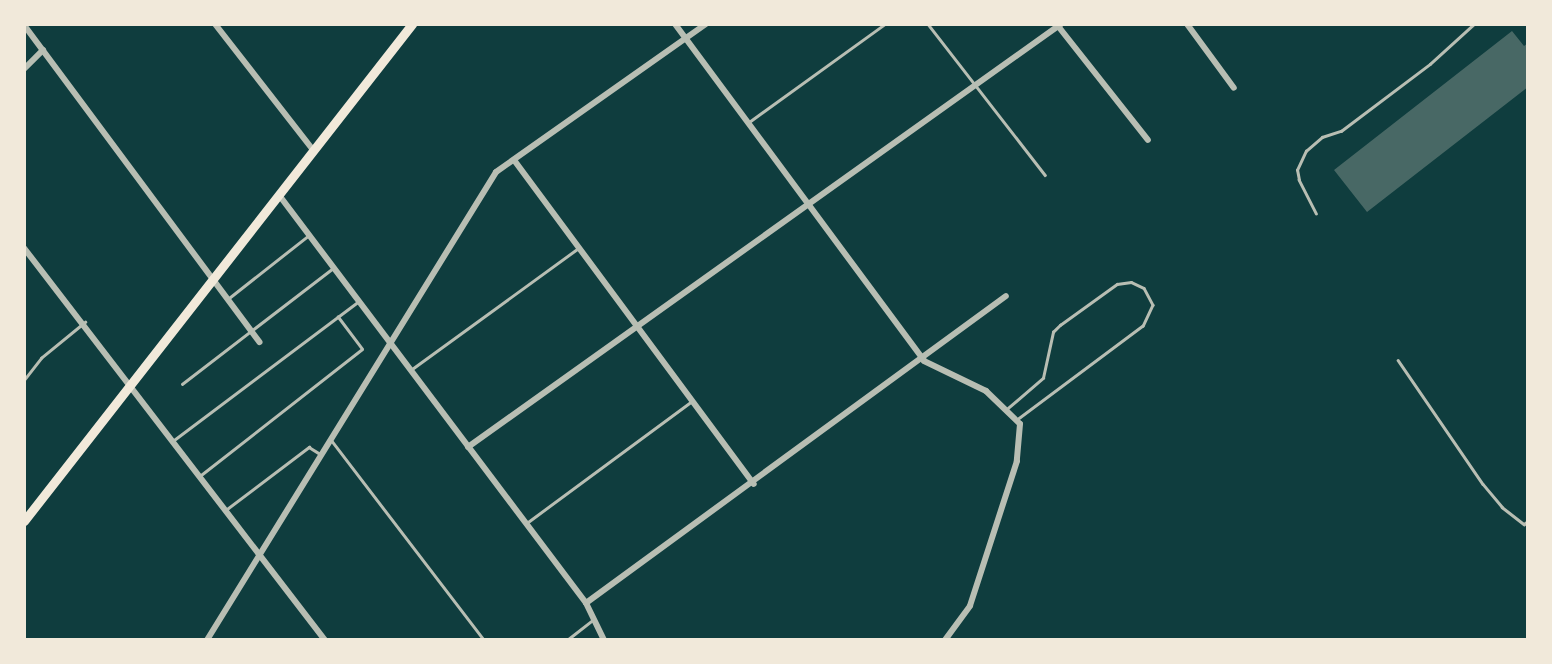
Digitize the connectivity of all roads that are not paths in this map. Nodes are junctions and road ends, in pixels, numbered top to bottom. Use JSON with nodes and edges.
{"nodes":[{"id":1,"x":215,"y":24,"type":"edge"},
{"id":2,"x":675,"y":24,"type":"edge"},
{"id":3,"x":706,"y":24,"type":"edge"},
{"id":4,"x":885,"y":24,"type":"edge"},
{"id":5,"x":928,"y":24,"type":"edge"},
{"id":6,"x":1187,"y":24,"type":"edge"},
{"id":7,"x":1474,"y":24,"type":"edge"},
{"id":8,"x":24,"y":25,"type":"edge"},
{"id":9,"x":411,"y":25,"type":"edge"},
{"id":10,"x":1059,"y":25,"type":"edge"},
{"id":11,"x":686,"y":39,"type":"junction"},
{"id":12,"x":43,"y":50,"type":"junction"},
{"id":13,"x":24,"y":69,"type":"edge"},
{"id":14,"x":976,"y":85,"type":"junction"},
{"id":15,"x":1234,"y":88,"type":"dead end"},
{"id":16,"x":749,"y":122,"type":"junction"},
{"id":17,"x":1148,"y":140,"type":"dead end"},
{"id":18,"x":313,"y":150,"type":"junction"},
{"id":19,"x":514,"y":160,"type":"junction"},
{"id":20,"x":1045,"y":175,"type":"dead end"},
{"id":21,"x":279,"y":195,"type":"junction"},
{"id":22,"x":807,"y":202,"type":"junction"},
{"id":23,"x":1316,"y":214,"type":"dead end"},
{"id":24,"x":309,"y":235,"type":"junction"},
{"id":25,"x":579,"y":247,"type":"junction"},
{"id":26,"x":24,"y":248,"type":"edge"},
{"id":27,"x":333,"y":268,"type":"junction"},
{"id":28,"x":214,"y":282,"type":"junction"},
{"id":29,"x":1006,"y":296,"type":"dead end"},
{"id":30,"x":228,"y":300,"type":"junction"},
{"id":31,"x":358,"y":302,"type":"junction"},
{"id":32,"x":338,"y":317,"type":"junction"},
{"id":33,"x":85,"y":322,"type":"junction"},
{"id":34,"x":636,"y":325,"type":"junction"},
{"id":35,"x":251,"y":331,"type":"junction"},
{"id":36,"x":260,"y":342,"type":"dead end"},
{"id":37,"x":388,"y":343,"type":"junction"},
{"id":38,"x":924,"y":360,"type":"junction"},
{"id":39,"x":1398,"y":360,"type":"dead end"},
{"id":40,"x":412,"y":369,"type":"junction"},
{"id":41,"x":24,"y":380,"type":"edge"},
{"id":42,"x":182,"y":383,"type":"dead end"},
{"id":43,"x":132,"y":385,"type":"junction"},
{"id":44,"x":694,"y":400,"type":"junction"},
{"id":45,"x":1008,"y":408,"type":"junction"},
{"id":46,"x":1017,"y":419,"type":"junction"},
{"id":47,"x":174,"y":440,"type":"junction"},
{"id":48,"x":332,"y":441,"type":"junction"},
{"id":49,"x":468,"y":447,"type":"junction"},
{"id":50,"x":323,"y":456,"type":"junction"},
{"id":51,"x":201,"y":475,"type":"junction"},
{"id":52,"x":754,"y":484,"type":"junction"},
{"id":53,"x":28,"y":510,"type":"edge"},
{"id":54,"x":227,"y":510,"type":"junction"},
{"id":55,"x":24,"y":521,"type":"edge"},
{"id":56,"x":1528,"y":521,"type":"edge"},
{"id":57,"x":527,"y":523,"type":"junction"},
{"id":58,"x":261,"y":552,"type":"junction"},
{"id":59,"x":586,"y":603,"type":"junction"},
{"id":60,"x":596,"y":618,"type":"junction"},
{"id":61,"x":207,"y":639,"type":"edge"},
{"id":62,"x":325,"y":639,"type":"edge"},
{"id":63,"x":484,"y":639,"type":"edge"},
{"id":64,"x":567,"y":639,"type":"edge"},
{"id":65,"x":604,"y":639,"type":"edge"},
{"id":66,"x":945,"y":639,"type":"edge"}],
"edges":[{"from":1,"to":18,"type":"street"},
{"from":2,"to":11,"type":"street"},
{"from":3,"to":11,"type":"street"},
{"from":4,"to":16,"type":"lane"},
{"from":5,"to":14,"type":"lane"},
{"from":6,"to":15,"type":"street"},
{"from":7,"to":23,"type":"lane"},
{"from":8,"to":12,"type":"street"},
{"from":9,"to":18,"type":"main road"},
{"from":10,"to":14,"type":"street"},
{"from":10,"to":17,"type":"street"},
{"from":11,"to":16,"type":"street"},
{"from":11,"to":19,"type":"street"},
{"from":12,"to":13,"type":"street"},
{"from":12,"to":28,"type":"street"},
{"from":14,"to":20,"type":"lane"},
{"from":14,"to":22,"type":"street"},
{"from":16,"to":22,"type":"street"},
{"from":18,"to":21,"type":"main road"},
{"from":19,"to":25,"type":"street"},
{"from":19,"to":37,"type":"street"},
{"from":21,"to":24,"type":"street"},
{"from":21,"to":28,"type":"main road"},
{"from":22,"to":34,"type":"street"},
{"from":22,"to":38,"type":"street"},
{"from":24,"to":27,"type":"street"},
{"from":24,"to":30,"type":"lane"},
{"from":25,"to":34,"type":"street"},
{"from":25,"to":40,"type":"lane"},
{"from":26,"to":33,"type":"street"},
{"from":27,"to":31,"type":"street"},
{"from":27,"to":35,"type":"lane"},
{"from":28,"to":30,"type":"street"},
{"from":28,"to":43,"type":"main road"},
{"from":29,"to":38,"type":"street"},
{"from":30,"to":35,"type":"street"},
{"from":31,"to":32,"type":"lane"},
{"from":31,"to":37,"type":"street"},
{"from":32,"to":47,"type":"lane"},
{"from":32,"to":51,"type":"lane"},
{"from":33,"to":41,"type":"lane"},
{"from":33,"to":43,"type":"street"},
{"from":34,"to":44,"type":"street"},
{"from":34,"to":49,"type":"street"},
{"from":35,"to":36,"type":"street"},
{"from":35,"to":42,"type":"lane"},
{"from":37,"to":40,"type":"street"},
{"from":37,"to":48,"type":"street"},
{"from":38,"to":45,"type":"street"},
{"from":38,"to":52,"type":"street"},
{"from":39,"to":56,"type":"lane"},
{"from":40,"to":49,"type":"street"},
{"from":43,"to":47,"type":"street"},
{"from":43,"to":53,"type":"main road"},
{"from":44,"to":52,"type":"street"},
{"from":44,"to":57,"type":"lane"},
{"from":45,"to":46,"type":"street"},
{"from":45,"to":46,"type":"lane"},
{"from":46,"to":66,"type":"street"},
{"from":47,"to":51,"type":"street"},
{"from":48,"to":50,"type":"street"},
{"from":48,"to":63,"type":"lane"},
{"from":49,"to":57,"type":"street"},
{"from":50,"to":54,"type":"lane"},
{"from":50,"to":58,"type":"street"},
{"from":51,"to":54,"type":"street"},
{"from":52,"to":59,"type":"street"},
{"from":53,"to":55,"type":"main road"},
{"from":54,"to":58,"type":"street"},
{"from":57,"to":59,"type":"street"},
{"from":58,"to":61,"type":"street"},
{"from":58,"to":62,"type":"street"},
{"from":59,"to":60,"type":"street"},
{"from":60,"to":64,"type":"lane"},
{"from":60,"to":65,"type":"street"}]}
